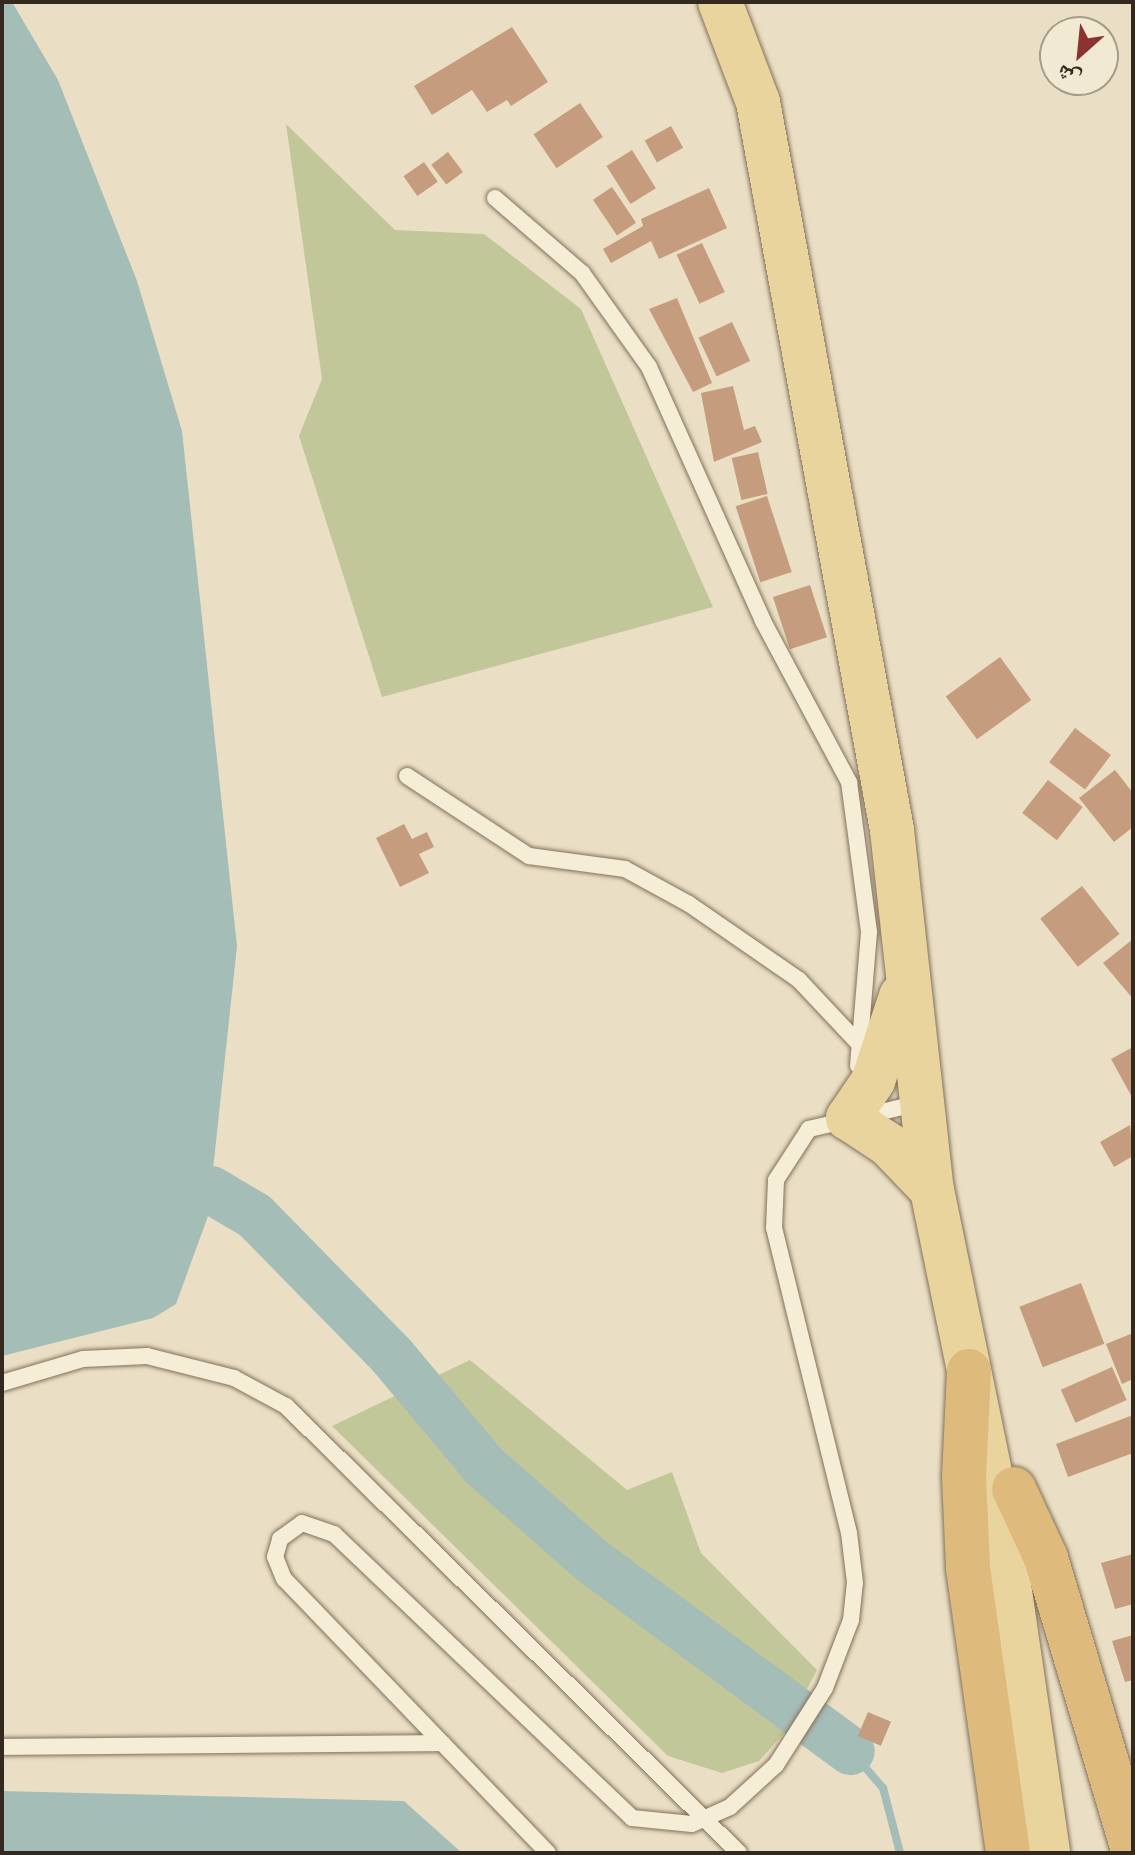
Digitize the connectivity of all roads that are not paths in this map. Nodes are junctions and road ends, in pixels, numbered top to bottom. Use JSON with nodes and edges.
{"nodes":[{"id":1,"x":720,"y":2,"type":"edge"},
{"id":2,"x":740,"y":2,"type":"edge"},
{"id":3,"x":495,"y":198,"type":"dead end"},
{"id":4,"x":407,"y":776,"type":"dead end"},
{"id":5,"x":907,"y":979,"type":"junction"},
{"id":6,"x":862,"y":1047,"type":"junction"},
{"id":7,"x":919,"y":1103,"type":"junction"},
{"id":8,"x":848,"y":1118,"type":"junction"},
{"id":9,"x":932,"y":1190,"type":"junction"},
{"id":10,"x":969,"y":1371,"type":"junction"},
{"id":11,"x":2,"y":1383,"type":"edge"},
{"id":12,"x":1014,"y":1489,"type":"junction"},
{"id":13,"x":442,"y":1743,"type":"junction"},
{"id":14,"x":2,"y":1747,"type":"edge"},
{"id":15,"x":706,"y":1820,"type":"junction"},
{"id":16,"x":1133,"y":1849,"type":"edge"},
{"id":17,"x":548,"y":1853,"type":"edge"},
{"id":18,"x":739,"y":1853,"type":"edge"},
{"id":19,"x":1008,"y":1853,"type":"edge"},
{"id":20,"x":1048,"y":1853,"type":"edge"},
{"id":21,"x":1068,"y":1853,"type":"edge"}],
"edges":[{"from":1,"to":5,"type":"main road"},
{"from":2,"to":12,"type":"main road"},
{"from":3,"to":6,"type":"lane"},
{"from":4,"to":6,"type":"lane"},
{"from":5,"to":7,"type":"main road"},
{"from":5,"to":8,"type":"main road"},
{"from":6,"to":8,"type":"lane"},
{"from":7,"to":8,"type":"lane"},
{"from":7,"to":9,"type":"main road"},
{"from":8,"to":9,"type":"main road"},
{"from":8,"to":15,"type":"lane"},
{"from":9,"to":10,"type":"main road"},
{"from":10,"to":19,"type":"highway"},
{"from":10,"to":20,"type":"main road"},
{"from":11,"to":15,"type":"lane"},
{"from":12,"to":16,"type":"highway"},
{"from":12,"to":21,"type":"main road"},
{"from":13,"to":14,"type":"lane"},
{"from":13,"to":15,"type":"lane"},
{"from":13,"to":17,"type":"lane"},
{"from":15,"to":18,"type":"lane"}]}
